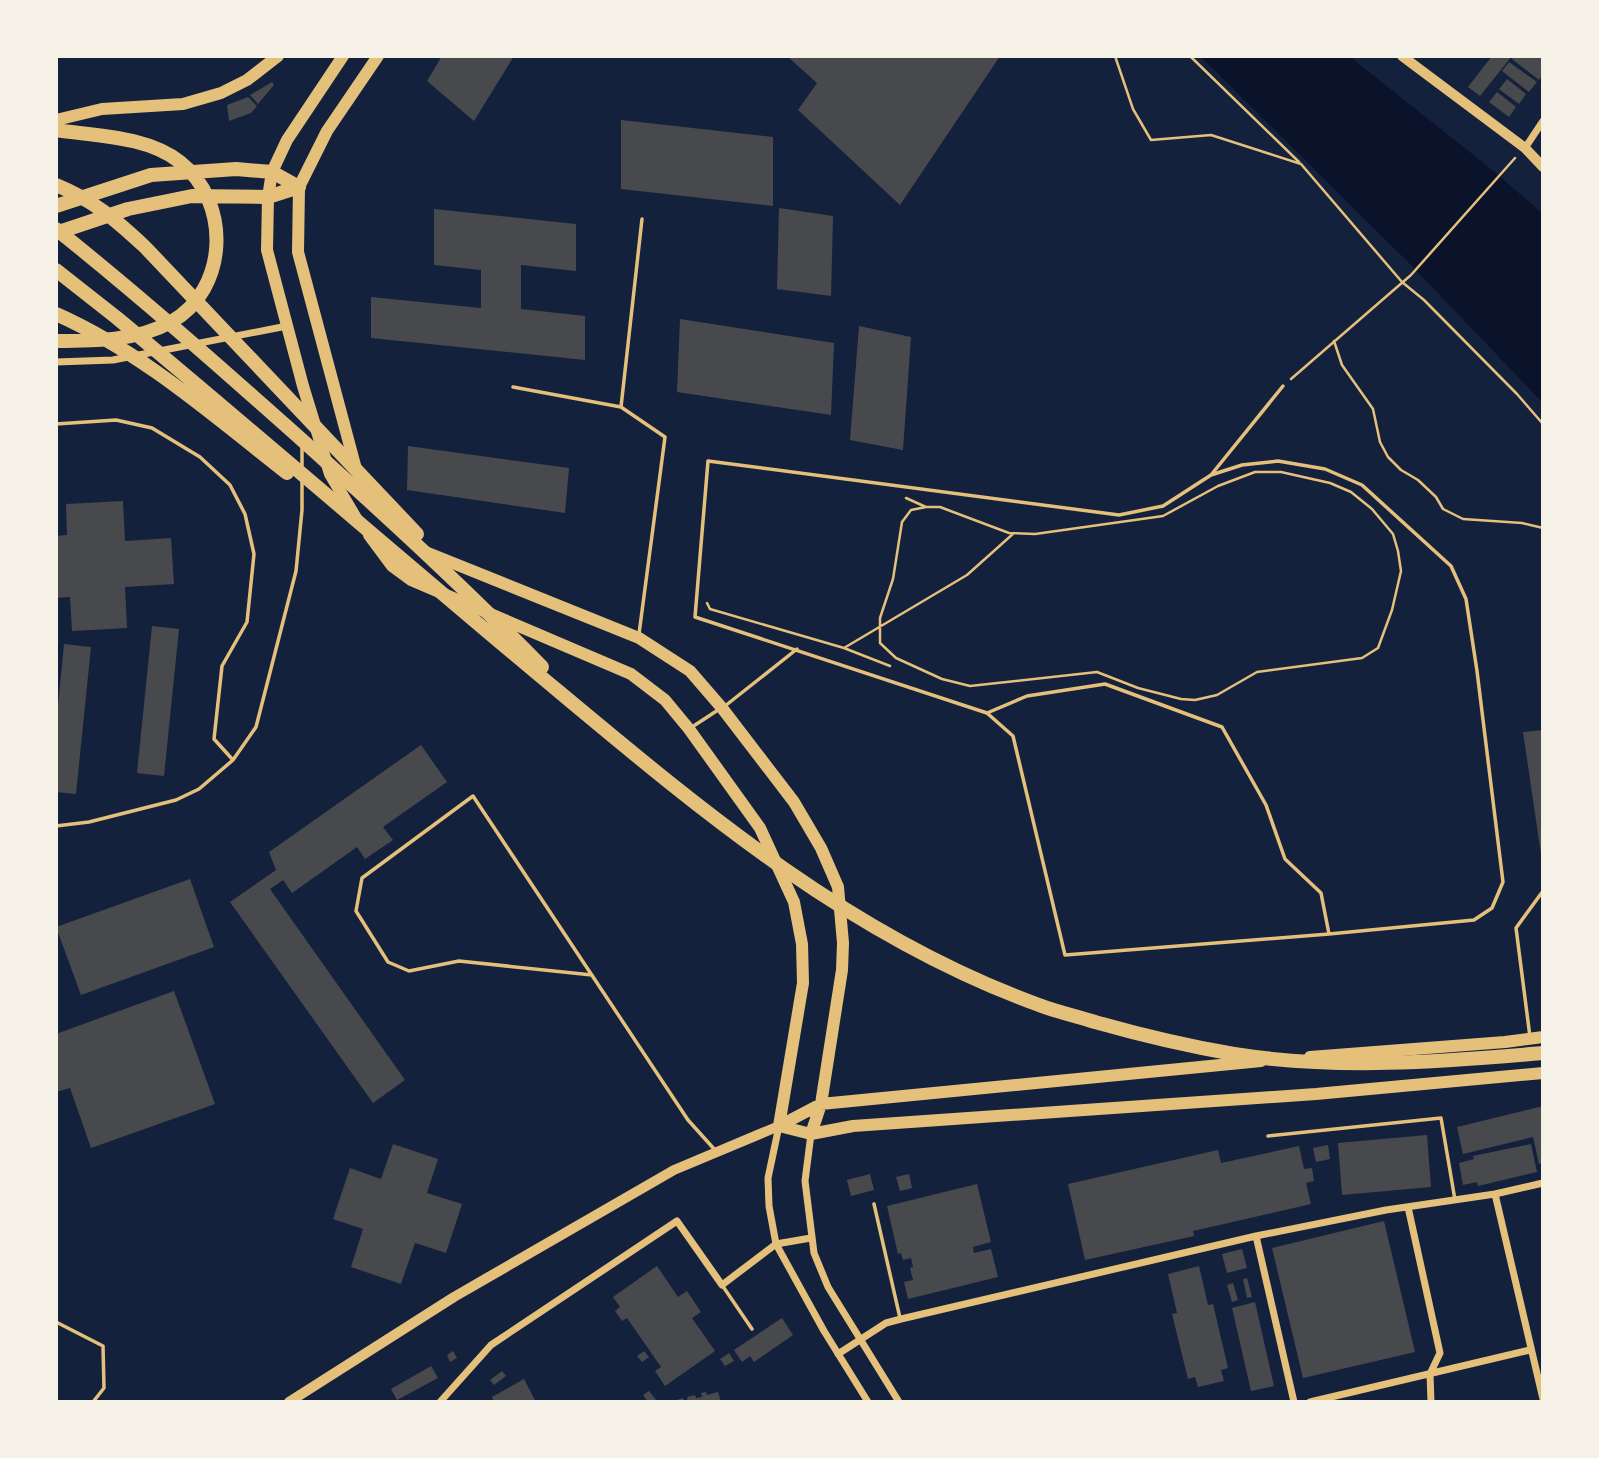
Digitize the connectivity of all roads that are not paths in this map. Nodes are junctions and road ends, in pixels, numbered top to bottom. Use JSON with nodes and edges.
{"nodes":[{"id":1,"x":278,"y":56,"type":"edge"},
{"id":2,"x":343,"y":56,"type":"edge"},
{"id":3,"x":378,"y":56,"type":"edge"},
{"id":4,"x":1402,"y":56,"type":"edge"},
{"id":5,"x":56,"y":120,"type":"edge"},
{"id":6,"x":1543,"y":121,"type":"edge"},
{"id":7,"x":56,"y":130,"type":"edge"},
{"id":8,"x":1525,"y":148,"type":"junction"},
{"id":9,"x":1543,"y":167,"type":"edge"},
{"id":10,"x":272,"y":172,"type":"junction"},
{"id":11,"x":56,"y":185,"type":"edge"},
{"id":12,"x":299,"y":187,"type":"junction"},
{"id":13,"x":268,"y":197,"type":"junction"},
{"id":14,"x":56,"y":206,"type":"edge"},
{"id":15,"x":642,"y":219,"type":"dead end"},
{"id":16,"x":56,"y":231,"type":"edge"},
{"id":17,"x":56,"y":270,"type":"edge"},
{"id":18,"x":56,"y":314,"type":"edge"},
{"id":19,"x":288,"y":326,"type":"junction"},
{"id":20,"x":56,"y":341,"type":"edge"},
{"id":21,"x":56,"y":362,"type":"edge"},
{"id":22,"x":303,"y":386,"type":"junction"},
{"id":23,"x":1283,"y":386,"type":"road end"},
{"id":24,"x":513,"y":387,"type":"dead end"},
{"id":25,"x":621,"y":407,"type":"junction"},
{"id":26,"x":56,"y":424,"type":"edge"},
{"id":27,"x":1211,"y":475,"type":"junction"},
{"id":28,"x":408,"y":565,"type":"junction"},
{"id":29,"x":496,"y":620,"type":"junction"},
{"id":30,"x":639,"y":638,"type":"junction"},
{"id":31,"x":797,"y":649,"type":"junction"},
{"id":32,"x":722,"y":708,"type":"junction"},
{"id":33,"x":987,"y":713,"type":"junction"},
{"id":34,"x":602,"y":727,"type":"junction"},
{"id":35,"x":689,"y":729,"type":"junction"},
{"id":36,"x":233,"y":760,"type":"junction"},
{"id":37,"x":56,"y":826,"type":"edge"},
{"id":38,"x":1543,"y":891,"type":"edge"},
{"id":39,"x":1329,"y":934,"type":"junction"},
{"id":40,"x":592,"y":975,"type":"junction"},
{"id":41,"x":1537,"y":1038,"type":"edge"},
{"id":42,"x":1543,"y":1053,"type":"edge"},
{"id":43,"x":1543,"y":1073,"type":"edge"},
{"id":44,"x":821,"y":1104,"type":"junction"},
{"id":45,"x":779,"y":1126,"type":"junction"},
{"id":46,"x":811,"y":1133,"type":"junction"},
{"id":47,"x":1268,"y":1136,"type":"dead end"},
{"id":48,"x":716,"y":1151,"type":"junction"},
{"id":49,"x":1543,"y":1183,"type":"edge"},
{"id":50,"x":1495,"y":1194,"type":"junction"},
{"id":51,"x":1455,"y":1200,"type":"junction"},
{"id":52,"x":874,"y":1204,"type":"dead end"},
{"id":53,"x":1408,"y":1207,"type":"junction"},
{"id":54,"x":1256,"y":1236,"type":"junction"},
{"id":55,"x":811,"y":1238,"type":"junction"},
{"id":56,"x":776,"y":1244,"type":"junction"},
{"id":57,"x":722,"y":1285,"type":"junction"},
{"id":58,"x":901,"y":1319,"type":"junction"},
{"id":59,"x":56,"y":1322,"type":"edge"},
{"id":60,"x":752,"y":1329,"type":"dead end"},
{"id":61,"x":860,"y":1339,"type":"junction"},
{"id":62,"x":1530,"y":1350,"type":"junction"},
{"id":63,"x":838,"y":1354,"type":"junction"},
{"id":64,"x":1430,"y":1374,"type":"junction"},
{"id":65,"x":1543,"y":1399,"type":"edge"},
{"id":66,"x":93,"y":1402,"type":"edge"},
{"id":67,"x":289,"y":1402,"type":"edge"},
{"id":68,"x":440,"y":1402,"type":"edge"},
{"id":69,"x":868,"y":1402,"type":"edge"},
{"id":70,"x":899,"y":1402,"type":"edge"},
{"id":71,"x":1294,"y":1402,"type":"edge"},
{"id":72,"x":1310,"y":1402,"type":"edge"},
{"id":73,"x":1431,"y":1402,"type":"edge"}],
"edges":[{"from":1,"to":5,"type":"main road"},
{"from":2,"to":10,"type":"main road"},
{"from":3,"to":12,"type":"main road"},
{"from":4,"to":8,"type":"street"},
{"from":6,"to":8,"type":"street"},
{"from":7,"to":20,"type":"highway"},
{"from":8,"to":9,"type":"street"},
{"from":10,"to":12,"type":"highway"},
{"from":10,"to":13,"type":"main road"},
{"from":10,"to":14,"type":"highway"},
{"from":11,"to":29,"type":"highway"},
{"from":12,"to":13,"type":"highway"},
{"from":12,"to":30,"type":"main road"},
{"from":13,"to":16,"type":"highway"},
{"from":13,"to":19,"type":"main road"},
{"from":15,"to":25,"type":"lane"},
{"from":16,"to":29,"type":"highway"},
{"from":17,"to":28,"type":"highway"},
{"from":18,"to":28,"type":"highway"},
{"from":19,"to":21,"type":"street"},
{"from":19,"to":22,"type":"main road"},
{"from":22,"to":35,"type":"main road"},
{"from":22,"to":36,"type":"lane"},
{"from":23,"to":27,"type":"lane"},
{"from":24,"to":25,"type":"lane"},
{"from":25,"to":30,"type":"lane"},
{"from":26,"to":36,"type":"lane"},
{"from":27,"to":31,"type":"lane"},
{"from":27,"to":39,"type":"lane"},
{"from":28,"to":34,"type":"highway"},
{"from":29,"to":34,"type":"highway"},
{"from":30,"to":32,"type":"main road"},
{"from":31,"to":32,"type":"lane"},
{"from":31,"to":33,"type":"lane"},
{"from":32,"to":35,"type":"lane"},
{"from":32,"to":44,"type":"main road"},
{"from":33,"to":39,"type":"lane"},
{"from":33,"to":39,"type":"lane"},
{"from":34,"to":42,"type":"highway"},
{"from":35,"to":45,"type":"main road"},
{"from":36,"to":37,"type":"lane"},
{"from":38,"to":41,"type":"lane"},
{"from":40,"to":40,"type":"lane"},
{"from":40,"to":48,"type":"lane"},
{"from":41,"to":44,"type":"main road"},
{"from":43,"to":46,"type":"main road"},
{"from":44,"to":45,"type":"main road"},
{"from":44,"to":46,"type":"main road"},
{"from":45,"to":46,"type":"main road"},
{"from":45,"to":48,"type":"street"},
{"from":45,"to":56,"type":"street"},
{"from":46,"to":55,"type":"street"},
{"from":47,"to":51,"type":"lane"},
{"from":48,"to":67,"type":"street"},
{"from":49,"to":50,"type":"street"},
{"from":50,"to":51,"type":"street"},
{"from":50,"to":62,"type":"street"},
{"from":51,"to":53,"type":"street"},
{"from":52,"to":58,"type":"lane"},
{"from":53,"to":54,"type":"street"},
{"from":53,"to":64,"type":"street"},
{"from":54,"to":58,"type":"street"},
{"from":54,"to":71,"type":"street"},
{"from":55,"to":56,"type":"street"},
{"from":55,"to":61,"type":"street"},
{"from":56,"to":57,"type":"street"},
{"from":56,"to":63,"type":"street"},
{"from":57,"to":60,"type":"lane"},
{"from":57,"to":68,"type":"street"},
{"from":58,"to":61,"type":"street"},
{"from":59,"to":66,"type":"lane"},
{"from":61,"to":63,"type":"street"},
{"from":61,"to":70,"type":"street"},
{"from":62,"to":64,"type":"street"},
{"from":62,"to":65,"type":"street"},
{"from":63,"to":69,"type":"street"},
{"from":64,"to":72,"type":"street"},
{"from":64,"to":73,"type":"street"}]}
